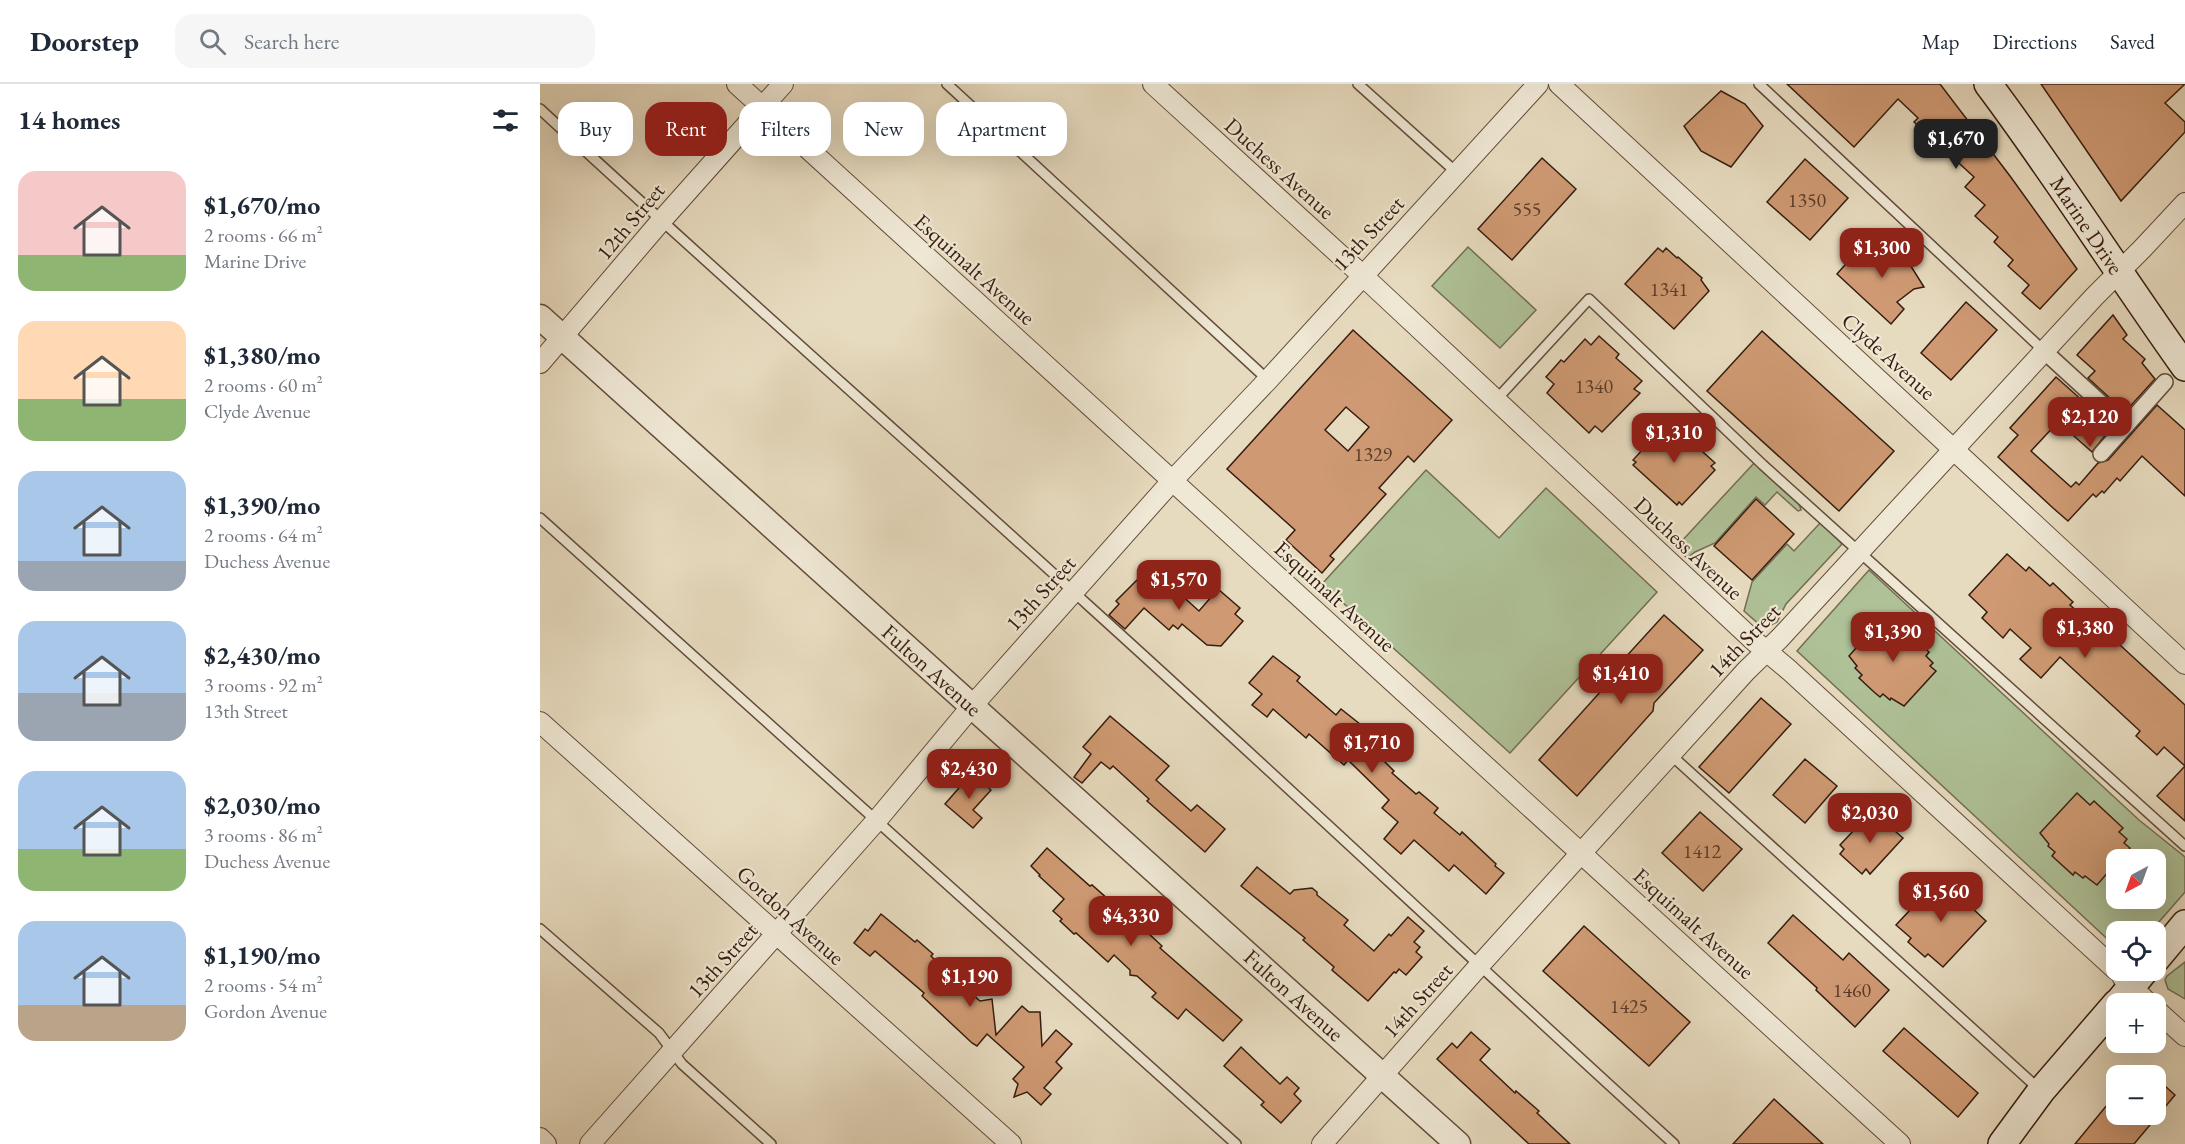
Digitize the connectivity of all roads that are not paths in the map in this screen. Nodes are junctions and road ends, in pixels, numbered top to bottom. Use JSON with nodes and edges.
{"nodes":[{"id":1,"x":737,"y":84,"type":"edge"},
{"id":2,"x":783,"y":84,"type":"edge"},
{"id":3,"x":947,"y":84,"type":"edge"},
{"id":4,"x":1153,"y":84,"type":"edge"},
{"id":5,"x":1358,"y":84,"type":"edge"},
{"id":6,"x":1538,"y":84,"type":"edge"},
{"id":7,"x":1559,"y":84,"type":"edge"},
{"id":8,"x":1759,"y":84,"type":"edge"},
{"id":9,"x":1988,"y":84,"type":"edge"},
{"id":10,"x":757,"y":102,"type":"edge"},
{"id":11,"x":767,"y":102,"type":"edge"},
{"id":12,"x":540,"y":109,"type":"edge"},
{"id":13,"x":739,"y":133,"type":"edge"},
{"id":14,"x":816,"y":156,"type":"edge"},
{"id":15,"x":1457,"y":173,"type":"junction"},
{"id":16,"x":2185,"y":203,"type":"edge"},
{"id":17,"x":661,"y":221,"type":"junction"},
{"id":18,"x":2118,"y":272,"type":"junction"},
{"id":19,"x":1362,"y":275,"type":"junction"},
{"id":20,"x":540,"y":316,"type":"edge"},
{"id":21,"x":563,"y":338,"type":"junction"},
{"id":22,"x":2044,"y":351,"type":"junction"},
{"id":23,"x":540,"y":363,"type":"edge"},
{"id":24,"x":2175,"y":375,"type":"edge"},
{"id":25,"x":1268,"y":380,"type":"junction"},
{"id":26,"x":1496,"y":400,"type":"junction"},
{"id":27,"x":2126,"y":426,"type":"junction"},
{"id":28,"x":1954,"y":450,"type":"junction"},
{"id":29,"x":2101,"y":454,"type":"dead end"},
{"id":30,"x":1172,"y":481,"type":"junction"},
{"id":31,"x":540,"y":518,"type":"edge"},
{"id":32,"x":1860,"y":551,"type":"junction"},
{"id":33,"x":1074,"y":592,"type":"junction"},
{"id":34,"x":1767,"y":651,"type":"junction"},
{"id":35,"x":2185,"y":664,"type":"edge"},
{"id":36,"x":972,"y":706,"type":"junction"},
{"id":37,"x":540,"y":722,"type":"edge"},
{"id":38,"x":1671,"y":755,"type":"junction"},
{"id":39,"x":877,"y":820,"type":"junction"},
{"id":40,"x":2185,"y":846,"type":"edge"},
{"id":41,"x":1581,"y":853,"type":"junction"},
{"id":42,"x":2185,"y":924,"type":"edge"},
{"id":43,"x":540,"y":929,"type":"edge"},
{"id":44,"x":776,"y":934,"type":"junction"},
{"id":45,"x":2166,"y":947,"type":"edge"},
{"id":46,"x":1478,"y":967,"type":"junction"},
{"id":47,"x":2127,"y":987,"type":"edge"},
{"id":48,"x":2166,"y":1019,"type":"edge"},
{"id":49,"x":2185,"y":1036,"type":"edge"},
{"id":50,"x":672,"y":1051,"type":"junction"},
{"id":51,"x":1382,"y":1075,"type":"junction"},
{"id":52,"x":2041,"y":1091,"type":"junction"},
{"id":53,"x":540,"y":1138,"type":"edge"},
{"id":54,"x":546,"y":1144,"type":"edge"},
{"id":55,"x":590,"y":1144,"type":"edge"},
{"id":56,"x":771,"y":1144,"type":"edge"},
{"id":57,"x":1011,"y":1144,"type":"edge"},
{"id":58,"x":1236,"y":1144,"type":"edge"},
{"id":59,"x":1322,"y":1144,"type":"edge"},
{"id":60,"x":1458,"y":1144,"type":"edge"},
{"id":61,"x":1674,"y":1144,"type":"edge"},
{"id":62,"x":1900,"y":1144,"type":"edge"},
{"id":63,"x":2002,"y":1144,"type":"edge"}],
"edges":[{"from":1,"to":10,"type":"street","name":"Esquimalt Avenue"},
{"from":2,"to":11,"type":"street","name":"12th Street"},
{"from":3,"to":25,"type":"lane"},
{"from":4,"to":19,"type":"street","name":"Duchess Avenue"},
{"from":5,"to":15,"type":"lane"},
{"from":6,"to":15,"type":"street","name":"13th Street"},
{"from":7,"to":28,"type":"street","name":"Clyde Avenue"},
{"from":8,"to":22,"type":"lane"},
{"from":9,"to":18,"type":"main road","name":"Marine Drive"},
{"from":12,"to":17,"type":"lane"},
{"from":13,"to":17,"type":"street","name":"12th Street"},
{"from":14,"to":30,"type":"street","name":"Esquimalt Avenue"},
{"from":15,"to":19,"type":"street","name":"13th Street"},
{"from":16,"to":18,"type":"street","name":"14th Street"},
{"from":17,"to":21,"type":"street","name":"12th Street"},
{"from":17,"to":33,"type":"lane"},
{"from":18,"to":22,"type":"street","name":"14th Street"},
{"from":18,"to":24,"type":"main road","name":"Marine Drive"},
{"from":19,"to":25,"type":"street","name":"13th Street"},
{"from":19,"to":26,"type":"street","name":"Duchess Avenue"},
{"from":20,"to":21,"type":"street","name":"Fulton Avenue"},
{"from":21,"to":23,"type":"street","name":"12th Street"},
{"from":21,"to":36,"type":"street","name":"Fulton Avenue"},
{"from":22,"to":27,"type":"street"},
{"from":22,"to":28,"type":"street","name":"14th Street"},
{"from":24,"to":27,"type":"street"},
{"from":25,"to":30,"type":"street","name":"13th Street"},
{"from":26,"to":32,"type":"lane"},
{"from":26,"to":34,"type":"street","name":"Duchess Avenue"},
{"from":27,"to":29,"type":"street"},
{"from":28,"to":32,"type":"street","name":"14th Street"},
{"from":28,"to":35,"type":"street","name":"Clyde Avenue"},
{"from":30,"to":33,"type":"street","name":"13th Street"},
{"from":30,"to":41,"type":"street","name":"Esquimalt Avenue"},
{"from":31,"to":39,"type":"lane"},
{"from":32,"to":34,"type":"street","name":"14th Street"},
{"from":32,"to":40,"type":"lane"},
{"from":33,"to":36,"type":"street","name":"13th Street"},
{"from":33,"to":46,"type":"lane"},
{"from":34,"to":38,"type":"street","name":"14th Street"},
{"from":34,"to":47,"type":"street","name":"Duchess Avenue"},
{"from":36,"to":39,"type":"street","name":"13th Street"},
{"from":36,"to":51,"type":"street","name":"Fulton Avenue"},
{"from":37,"to":44,"type":"street","name":"Gordon Avenue"},
{"from":38,"to":41,"type":"street","name":"14th Street"},
{"from":38,"to":52,"type":"lane"},
{"from":39,"to":44,"type":"street","name":"13th Street"},
{"from":39,"to":58,"type":"lane"},
{"from":41,"to":46,"type":"street","name":"14th Street"},
{"from":41,"to":62,"type":"street","name":"Esquimalt Avenue"},
{"from":42,"to":45,"type":"main road"},
{"from":43,"to":50,"type":"lane"},
{"from":44,"to":50,"type":"street","name":"13th Street"},
{"from":44,"to":57,"type":"street","name":"Gordon Avenue"},
{"from":46,"to":51,"type":"street","name":"14th Street"},
{"from":46,"to":61,"type":"lane"},
{"from":47,"to":52,"type":"main road"},
{"from":48,"to":49,"type":"street"},
{"from":50,"to":55,"type":"street","name":"13th Street"},
{"from":50,"to":56,"type":"lane"},
{"from":51,"to":59,"type":"street","name":"14th Street"},
{"from":51,"to":60,"type":"street","name":"Fulton Avenue"},
{"from":52,"to":63,"type":"main road"},
{"from":53,"to":54,"type":"street"}]}
